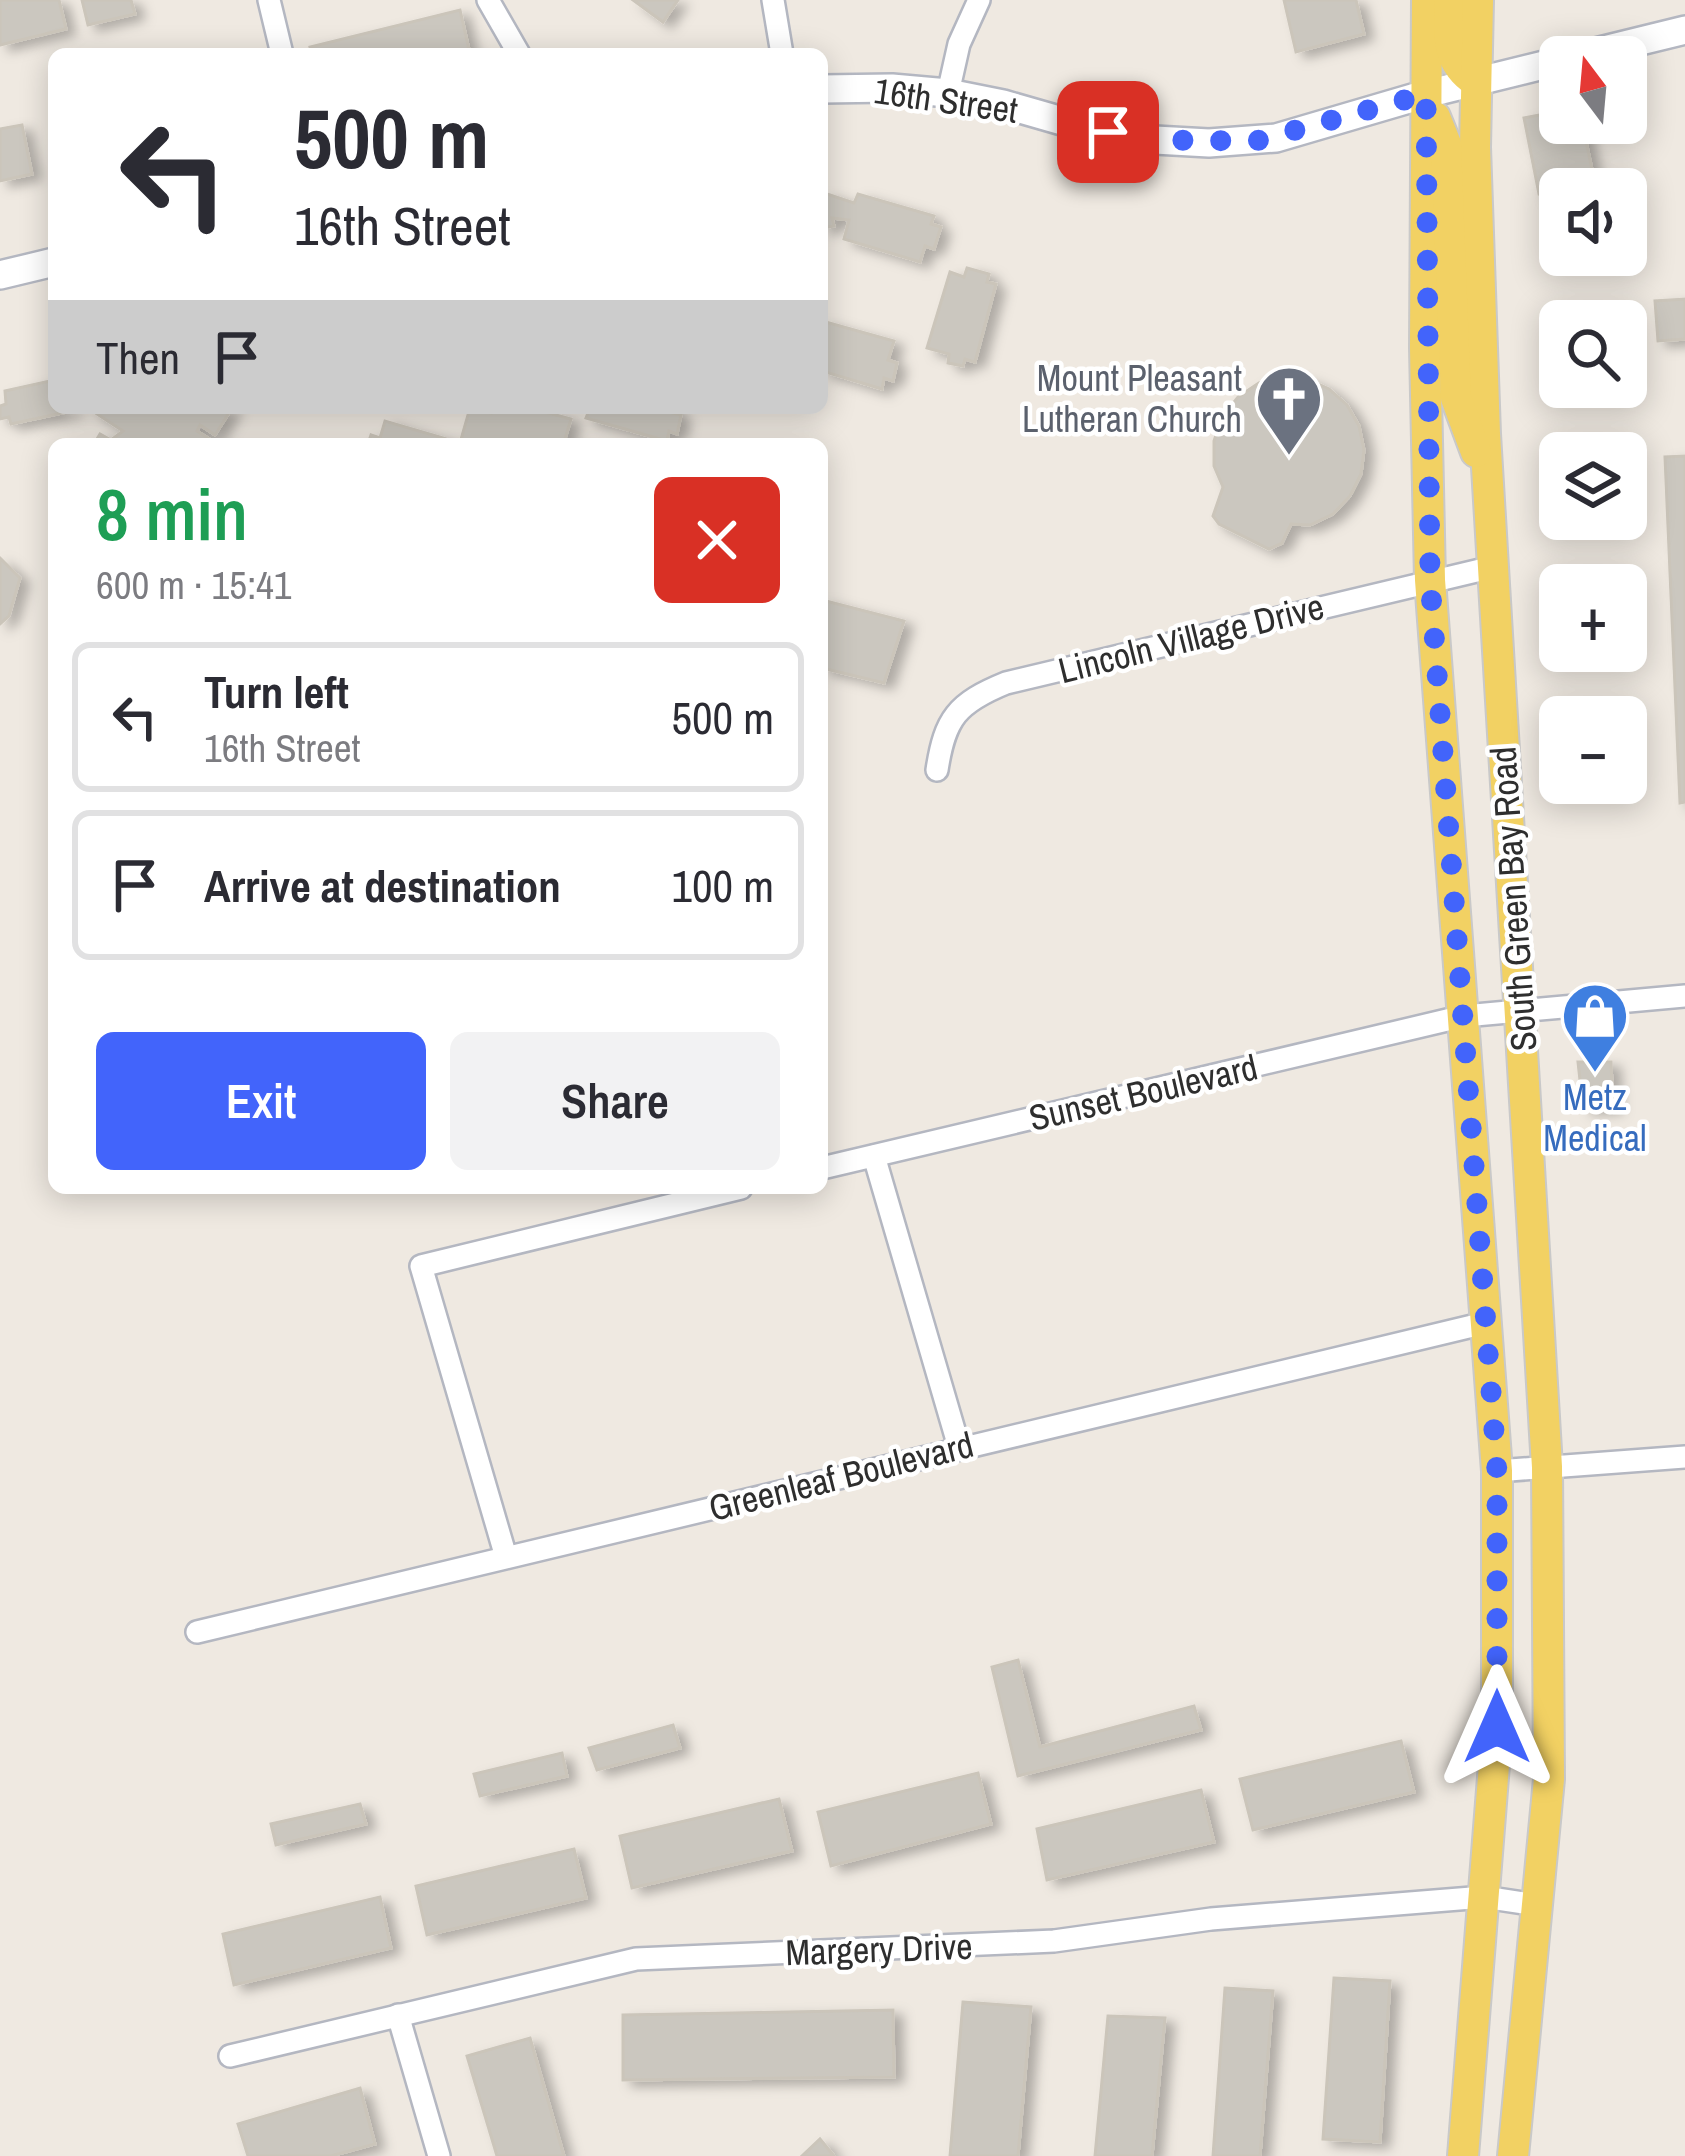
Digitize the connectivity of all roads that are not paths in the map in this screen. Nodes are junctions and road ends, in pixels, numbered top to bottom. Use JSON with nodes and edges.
{"nodes":[{"id":1,"x":269,"y":0,"type":"edge"},
{"id":2,"x":488,"y":0,"type":"edge"},
{"id":3,"x":773,"y":0,"type":"edge"},
{"id":4,"x":979,"y":0,"type":"edge"},
{"id":5,"x":1427,"y":0,"type":"edge"},
{"id":6,"x":1450,"y":0,"type":"edge"},
{"id":7,"x":1478,"y":0,"type":"edge"},
{"id":8,"x":1685,"y":30,"type":"edge"},
{"id":9,"x":1647,"y":39,"type":"edge"},
{"id":10,"x":281,"y":48,"type":"edge"},
{"id":11,"x":516,"y":48,"type":"edge"},
{"id":12,"x":781,"y":48,"type":"edge"},
{"id":13,"x":1539,"y":66,"type":"edge"},
{"id":14,"x":1477,"y":82,"type":"junction"},
{"id":15,"x":828,"y":89,"type":"edge"},
{"id":16,"x":948,"y":93,"type":"junction"},
{"id":17,"x":1426,"y":94,"type":"junction"},
{"id":18,"x":48,"y":264,"type":"edge"},
{"id":19,"x":2,"y":276,"type":"edge"},
{"id":20,"x":1488,"y":484,"type":"junction"},
{"id":21,"x":1493,"y":567,"type":"junction"},
{"id":22,"x":1430,"y":580,"type":"junction"},
{"id":23,"x":937,"y":770,"type":"dead end"},
{"id":24,"x":1685,"y":996,"type":"edge"},
{"id":25,"x":1521,"y":1011,"type":"junction"},
{"id":26,"x":1464,"y":1016,"type":"junction"},
{"id":27,"x":874,"y":1156,"type":"junction"},
{"id":28,"x":828,"y":1167,"type":"edge"},
{"id":29,"x":716,"y":1194,"type":"edge"},
{"id":30,"x":1485,"y":1323,"type":"junction"},
{"id":31,"x":959,"y":1447,"type":"junction"},
{"id":32,"x":1685,"y":1457,"type":"edge"},
{"id":33,"x":1547,"y":1468,"type":"junction"},
{"id":34,"x":1497,"y":1471,"type":"junction"},
{"id":35,"x":506,"y":1557,"type":"junction"},
{"id":36,"x":197,"y":1632,"type":"dead end"},
{"id":37,"x":1484,"y":1897,"type":"junction"},
{"id":38,"x":1537,"y":1905,"type":"junction"},
{"id":39,"x":398,"y":2015,"type":"junction"},
{"id":40,"x":230,"y":2056,"type":"dead end"},
{"id":41,"x":439,"y":2156,"type":"edge"},
{"id":42,"x":1463,"y":2156,"type":"edge"},
{"id":43,"x":1513,"y":2156,"type":"edge"}],
"edges":[{"from":1,"to":10,"type":"street"},
{"from":2,"to":11,"type":"street"},
{"from":3,"to":12,"type":"street"},
{"from":4,"to":16,"type":"street"},
{"from":5,"to":17,"type":"main road","name":"South Green Bay Road"},
{"from":6,"to":14,"type":"main road"},
{"from":7,"to":14,"type":"main road","name":"South Green Bay Road"},
{"from":8,"to":9,"type":"street"},
{"from":13,"to":14,"type":"street","name":"16th Street"},
{"from":14,"to":17,"type":"street","name":"16th Street"},
{"from":14,"to":20,"type":"main road","name":"South Green Bay Road"},
{"from":15,"to":16,"type":"street","name":"16th Street"},
{"from":16,"to":17,"type":"street","name":"16th Street"},
{"from":17,"to":20,"type":"main road"},
{"from":17,"to":22,"type":"main road","name":"South Green Bay Road"},
{"from":18,"to":19,"type":"street"},
{"from":20,"to":21,"type":"main road","name":"South Green Bay Road"},
{"from":21,"to":22,"type":"street","name":"Lincoln Village Drive"},
{"from":21,"to":25,"type":"main road","name":"South Green Bay Road"},
{"from":22,"to":23,"type":"street","name":"Lincoln Village Drive"},
{"from":22,"to":26,"type":"main road","name":"South Green Bay Road"},
{"from":24,"to":25,"type":"street","name":"Sunset Boulevard"},
{"from":25,"to":26,"type":"street","name":"Sunset Boulevard"},
{"from":25,"to":33,"type":"main road","name":"South Green Bay Road"},
{"from":26,"to":27,"type":"street","name":"Sunset Boulevard"},
{"from":26,"to":30,"type":"main road","name":"South Green Bay Road"},
{"from":27,"to":28,"type":"street","name":"Sunset Boulevard"},
{"from":27,"to":31,"type":"street"},
{"from":29,"to":35,"type":"street"},
{"from":30,"to":31,"type":"street","name":"Greenleaf Boulevard"},
{"from":30,"to":34,"type":"main road","name":"South Green Bay Road"},
{"from":31,"to":35,"type":"street","name":"Greenleaf Boulevard"},
{"from":32,"to":33,"type":"street"},
{"from":33,"to":34,"type":"street"},
{"from":33,"to":38,"type":"main road","name":"South Green Bay Road"},
{"from":34,"to":37,"type":"main road","name":"South Green Bay Road"},
{"from":35,"to":36,"type":"street","name":"Greenleaf Boulevard"},
{"from":37,"to":38,"type":"street","name":"Margery Drive"},
{"from":37,"to":39,"type":"street","name":"Margery Drive"},
{"from":37,"to":42,"type":"main road","name":"South Green Bay Road"},
{"from":38,"to":43,"type":"main road","name":"South Green Bay Road"},
{"from":39,"to":40,"type":"street","name":"Margery Drive"},
{"from":39,"to":41,"type":"street"}]}
